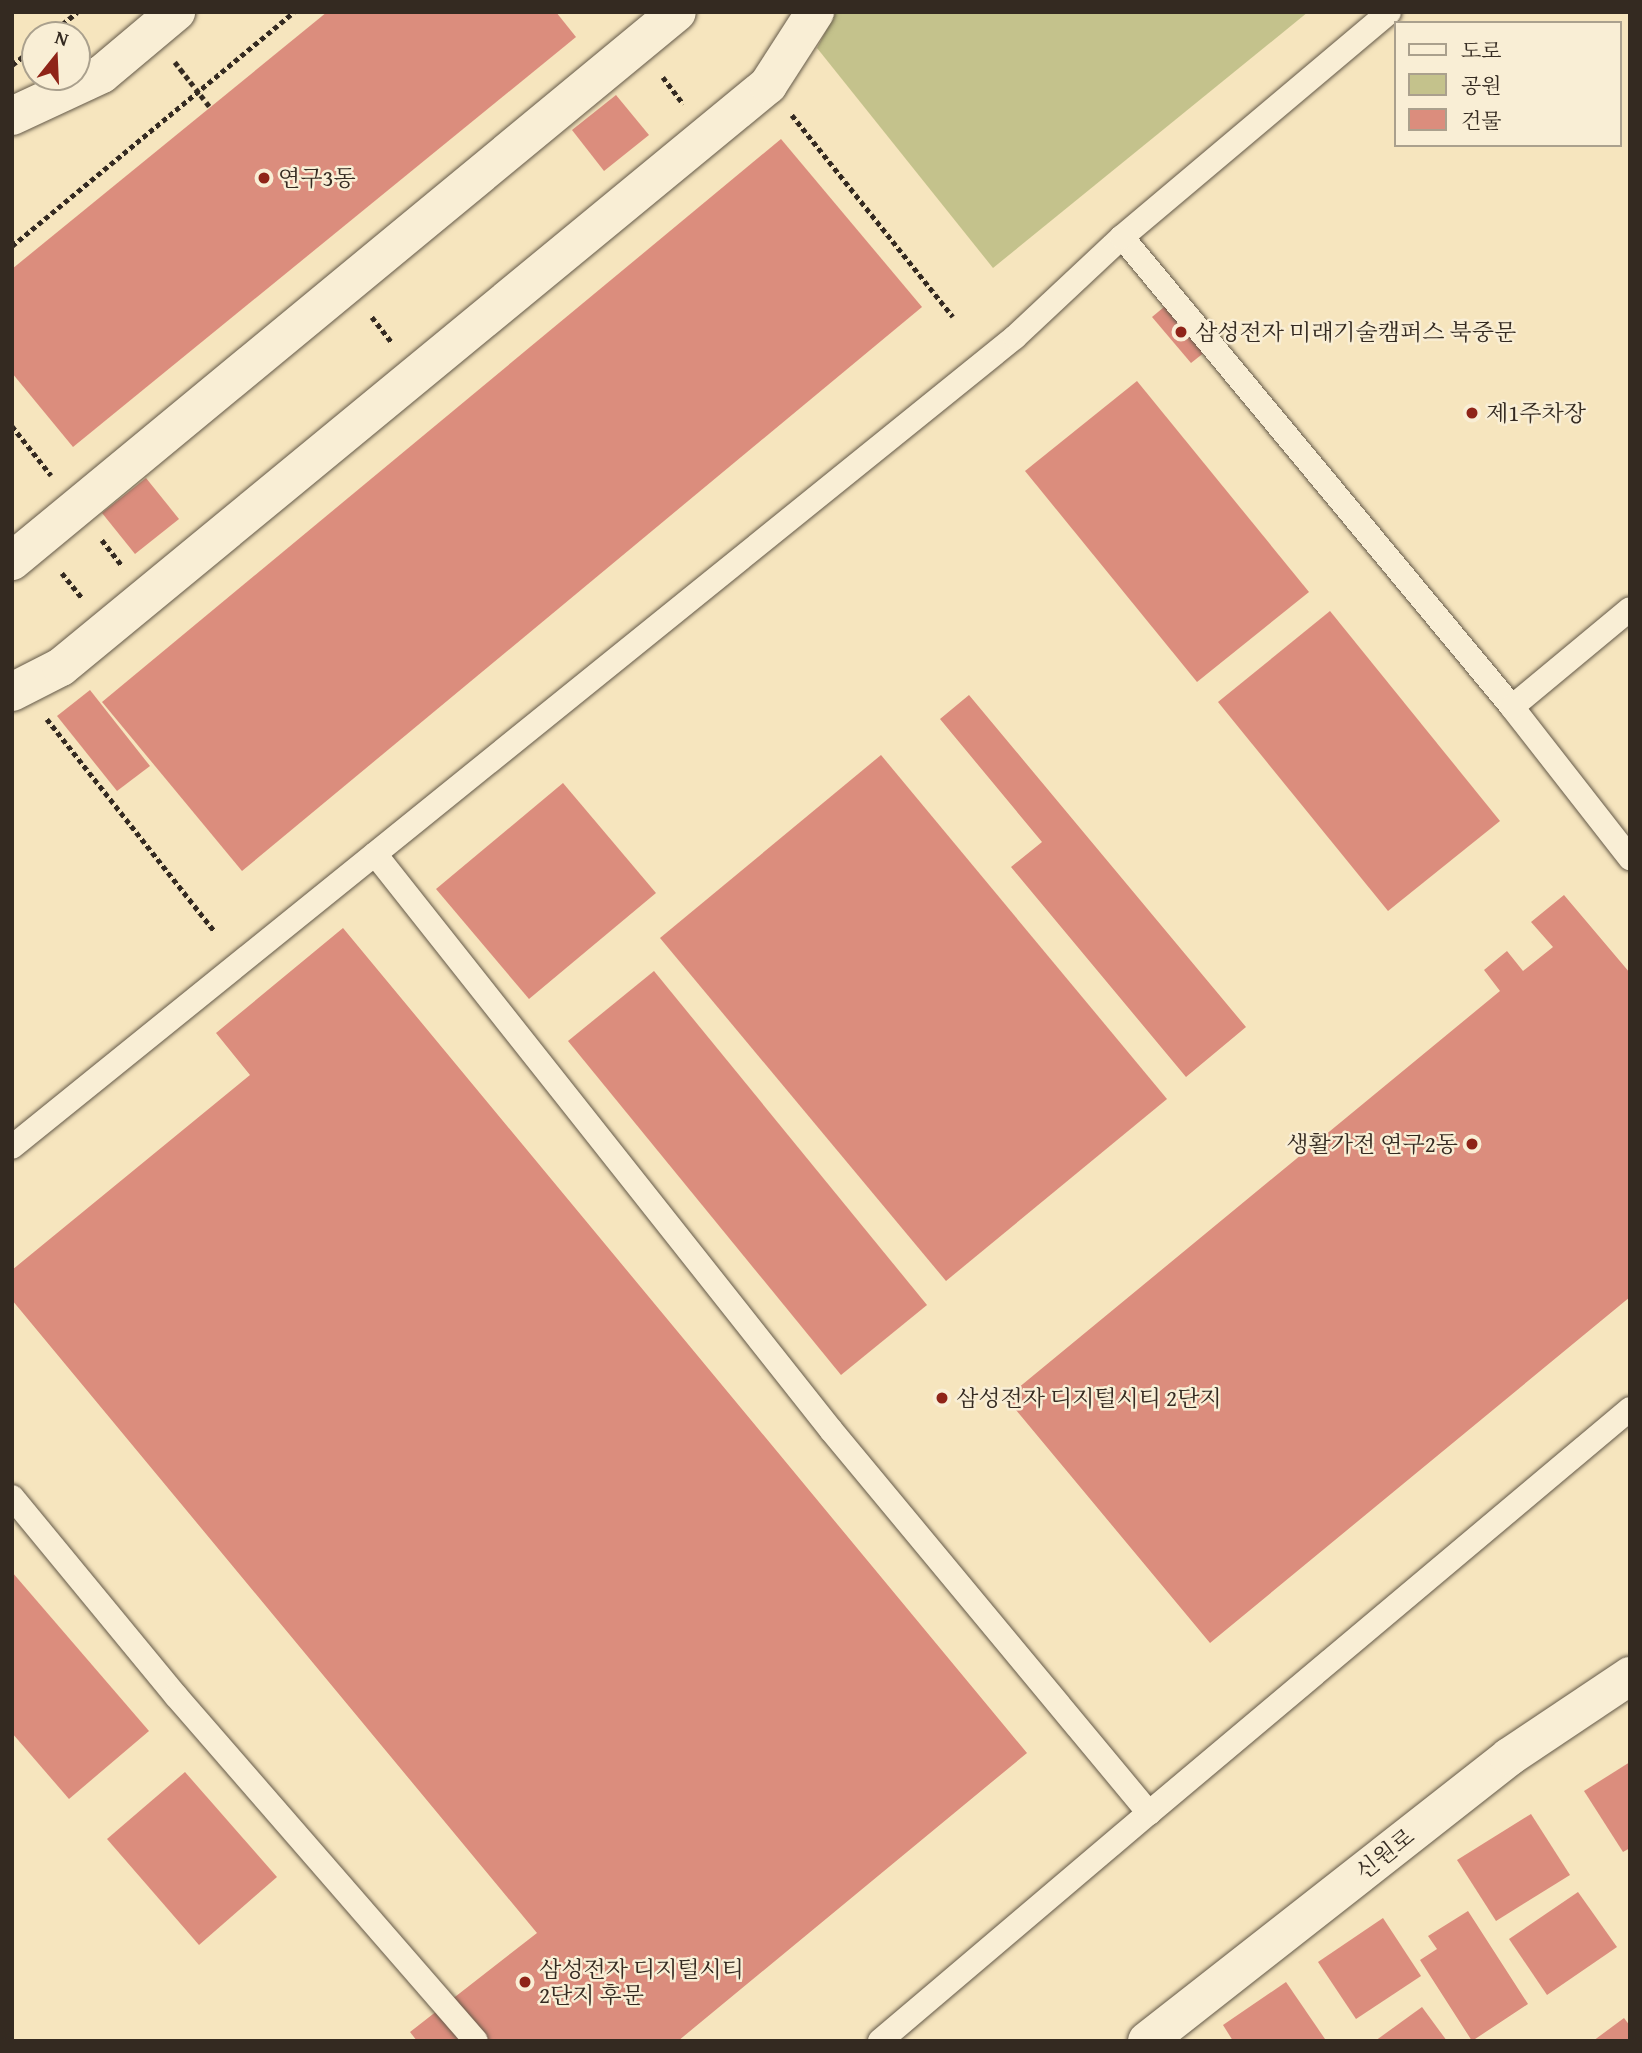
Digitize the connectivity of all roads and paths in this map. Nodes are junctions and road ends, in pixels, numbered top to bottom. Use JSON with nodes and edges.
{"nodes":[{"id":1,"x":176,"y":12,"type":"edge"},
{"id":2,"x":294,"y":12,"type":"edge"},
{"id":3,"x":677,"y":12,"type":"edge"},
{"id":4,"x":815,"y":12,"type":"edge"},
{"id":5,"x":1388,"y":12,"type":"edge"},
{"id":6,"x":175,"y":62,"type":"dead end"},
{"id":7,"x":768,"y":85,"type":"junction"},
{"id":8,"x":210,"y":107,"type":"dead end"},
{"id":9,"x":12,"y":116,"type":"edge"},
{"id":10,"x":1122,"y":237,"type":"junction"},
{"id":11,"x":12,"y":246,"type":"edge"},
{"id":12,"x":953,"y":317,"type":"dead end"},
{"id":13,"x":12,"y":561,"type":"edge"},
{"id":14,"x":1630,"y":609,"type":"edge"},
{"id":15,"x":17,"y":690,"type":"edge"},
{"id":16,"x":1512,"y":707,"type":"junction"},
{"id":17,"x":375,"y":854,"type":"junction"},
{"id":18,"x":1630,"y":858,"type":"edge"},
{"id":19,"x":215,"y":932,"type":"dead end"},
{"id":20,"x":12,"y":1147,"type":"edge"},
{"id":21,"x":1630,"y":1409,"type":"edge"},
{"id":22,"x":12,"y":1497,"type":"edge"},
{"id":23,"x":1630,"y":1676,"type":"edge"},
{"id":24,"x":1149,"y":1813,"type":"junction"},
{"id":25,"x":476,"y":2041,"type":"edge"},
{"id":26,"x":880,"y":2041,"type":"edge"},
{"id":27,"x":1147,"y":2041,"type":"edge"}],
"edges":[{"from":1,"to":9,"type":"street"},
{"from":2,"to":11,"type":"path"},
{"from":3,"to":13,"type":"street"},
{"from":4,"to":7,"type":"street"},
{"from":5,"to":10,"type":"lane"},
{"from":6,"to":8,"type":"path","bridge":true},
{"from":7,"to":12,"type":"path"},
{"from":7,"to":15,"type":"street"},
{"from":10,"to":16,"type":"lane"},
{"from":10,"to":17,"type":"lane"},
{"from":14,"to":16,"type":"lane"},
{"from":15,"to":19,"type":"path"},
{"from":16,"to":18,"type":"lane"},
{"from":17,"to":20,"type":"lane"},
{"from":17,"to":24,"type":"lane"},
{"from":21,"to":24,"type":"lane"},
{"from":22,"to":25,"type":"lane"},
{"from":23,"to":27,"type":"street","name":"신원로"},
{"from":24,"to":26,"type":"lane"}]}
